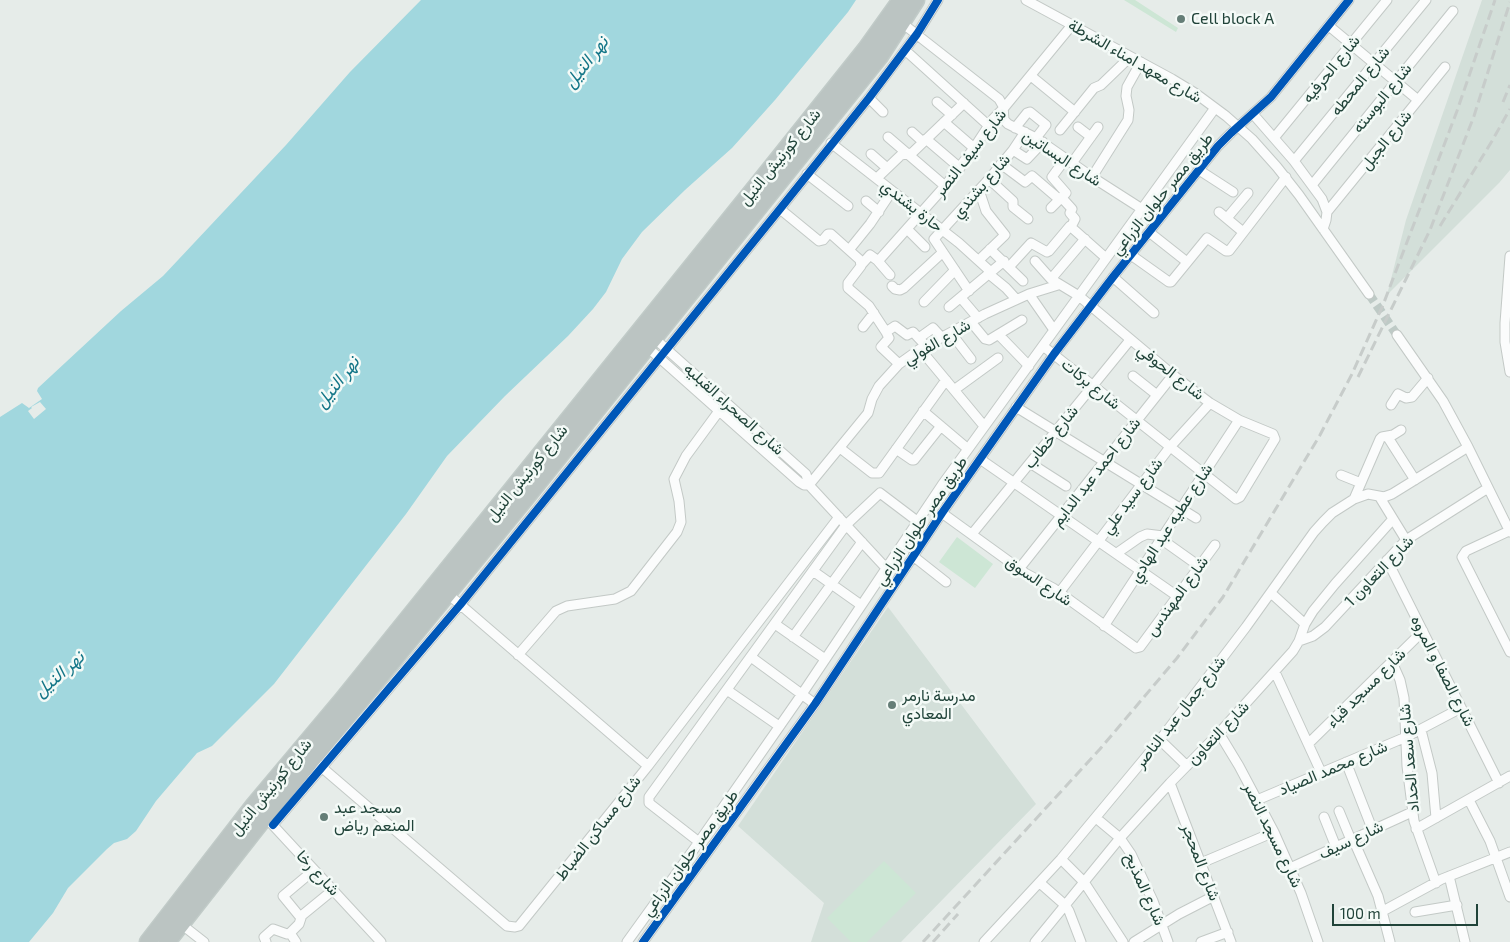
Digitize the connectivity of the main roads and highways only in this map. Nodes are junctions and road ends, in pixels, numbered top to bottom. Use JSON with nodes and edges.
{"nodes":[{"id":1,"x":901,"y":0,"type":"edge"},
{"id":2,"x":916,"y":0,"type":"edge"},
{"id":3,"x":349,"y":704,"type":"junction"},
{"id":4,"x":264,"y":816,"type":"junction"},
{"id":5,"x":148,"y":942,"type":"edge"},
{"id":6,"x":167,"y":942,"type":"edge"}],
"edges":[{"from":1,"to":3,"type":"highway","name":"شارع كورنيش النيل"},
{"from":2,"to":3,"type":"highway","name":"شارع كورنيش النيل"},
{"from":3,"to":4,"type":"highway","name":"شارع كورنيش النيل"},
{"from":3,"to":4,"type":"highway","name":"شارع كورنيش النيل"},
{"from":4,"to":5,"type":"highway","name":"شارع كورنيش النيل"},
{"from":4,"to":6,"type":"highway","name":"شارع كورنيش النيل"}]}
